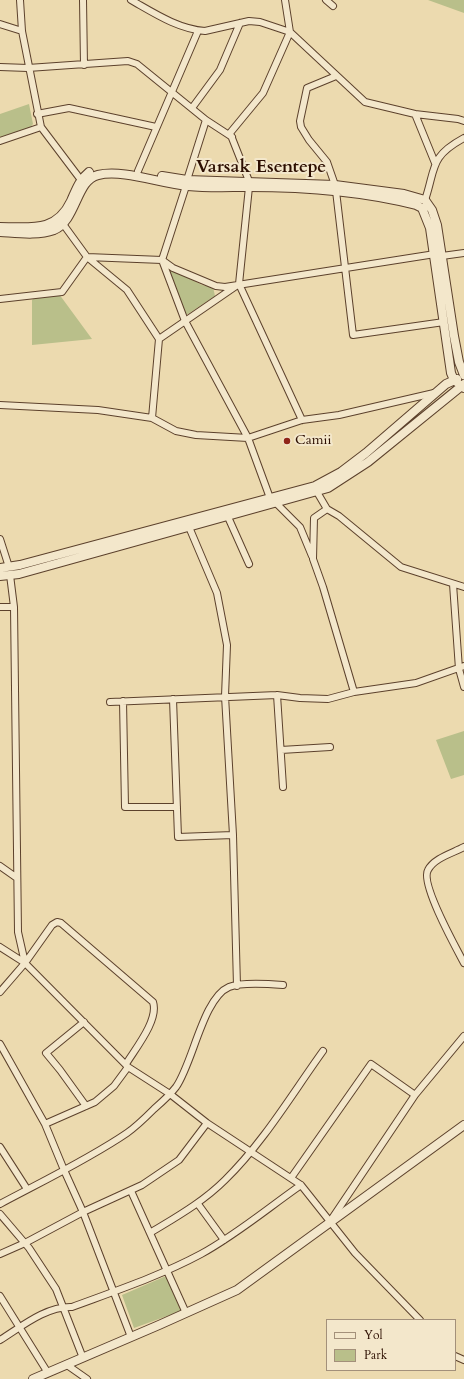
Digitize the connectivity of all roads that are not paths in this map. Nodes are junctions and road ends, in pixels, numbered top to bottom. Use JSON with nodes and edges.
{"nodes":[{"id":1,"x":20,"y":0,"type":"edge"},
{"id":2,"x":83,"y":0,"type":"edge"},
{"id":3,"x":131,"y":0,"type":"edge"},
{"id":4,"x":285,"y":0,"type":"edge"},
{"id":5,"x":326,"y":0,"type":"edge"},
{"id":6,"x":333,"y":6,"type":"dead end"},
{"id":7,"x":240,"y":23,"type":"junction"},
{"id":8,"x":0,"y":24,"type":"edge"},
{"id":9,"x":22,"y":31,"type":"junction"},
{"id":10,"x":198,"y":31,"type":"junction"},
{"id":11,"x":290,"y":32,"type":"junction"},
{"id":12,"x":84,"y":65,"type":"junction"},
{"id":13,"x":0,"y":67,"type":"edge"},
{"id":14,"x":28,"y":68,"type":"junction"},
{"id":15,"x":336,"y":76,"type":"junction"},
{"id":16,"x":172,"y":92,"type":"junction"},
{"id":17,"x":192,"y":108,"type":"junction"},
{"id":18,"x":37,"y":114,"type":"junction"},
{"id":19,"x":415,"y":114,"type":"junction"},
{"id":20,"x":206,"y":120,"type":"junction"},
{"id":21,"x":464,"y":121,"type":"edge"},
{"id":22,"x":156,"y":127,"type":"junction"},
{"id":23,"x":41,"y":128,"type":"junction"},
{"id":24,"x":232,"y":137,"type":"junction"},
{"id":25,"x":464,"y":138,"type":"edge"},
{"id":26,"x":0,"y":141,"type":"edge"},
{"id":27,"x":435,"y":163,"type":"junction"},
{"id":28,"x":138,"y":171,"type":"junction"},
{"id":29,"x":80,"y":180,"type":"junction"},
{"id":30,"x":186,"y":183,"type":"junction"},
{"id":31,"x":249,"y":184,"type":"junction"},
{"id":32,"x":336,"y":188,"type":"junction"},
{"id":33,"x":422,"y":203,"type":"junction"},
{"id":34,"x":60,"y":221,"type":"junction"},
{"id":35,"x":0,"y":226,"type":"edge"},
{"id":36,"x":0,"y":232,"type":"edge"},
{"id":37,"x":464,"y":253,"type":"edge"},
{"id":38,"x":439,"y":255,"type":"junction"},
{"id":39,"x":87,"y":257,"type":"junction"},
{"id":40,"x":162,"y":260,"type":"junction"},
{"id":41,"x":345,"y":269,"type":"junction"},
{"id":42,"x":239,"y":284,"type":"junction"},
{"id":43,"x":0,"y":299,"type":"edge"},
{"id":44,"x":185,"y":321,"type":"junction"},
{"id":45,"x":444,"y":322,"type":"junction"},
{"id":46,"x":450,"y":336,"type":"junction"},
{"id":47,"x":159,"y":339,"type":"junction"},
{"id":48,"x":464,"y":375,"type":"edge"},
{"id":49,"x":454,"y":380,"type":"junction"},
{"id":50,"x":464,"y":384,"type":"edge"},
{"id":51,"x":436,"y":393,"type":"junction"},
{"id":52,"x":0,"y":405,"type":"edge"},
{"id":53,"x":152,"y":418,"type":"junction"},
{"id":54,"x":302,"y":420,"type":"junction"},
{"id":55,"x":248,"y":438,"type":"junction"},
{"id":56,"x":318,"y":492,"type":"junction"},
{"id":57,"x":270,"y":498,"type":"junction"},
{"id":58,"x":277,"y":504,"type":"junction"},
{"id":59,"x":327,"y":509,"type":"junction"},
{"id":60,"x":228,"y":517,"type":"junction"},
{"id":61,"x":189,"y":527,"type":"junction"},
{"id":62,"x":0,"y":539,"type":"edge"},
{"id":63,"x":313,"y":559,"type":"junction"},
{"id":64,"x":249,"y":564,"type":"dead end"},
{"id":65,"x":0,"y":568,"type":"edge"},
{"id":66,"x":10,"y":571,"type":"junction"},
{"id":67,"x":0,"y":576,"type":"edge"},
{"id":68,"x":453,"y":584,"type":"junction"},
{"id":69,"x":464,"y":587,"type":"edge"},
{"id":70,"x":0,"y":607,"type":"edge"},
{"id":71,"x":14,"y":607,"type":"junction"},
{"id":72,"x":461,"y":668,"type":"edge"},
{"id":73,"x":464,"y":687,"type":"edge"},
{"id":74,"x":354,"y":692,"type":"junction"},
{"id":75,"x":277,"y":695,"type":"junction"},
{"id":76,"x":226,"y":696,"type":"junction"},
{"id":77,"x":173,"y":699,"type":"junction"},
{"id":78,"x":123,"y":701,"type":"junction"},
{"id":79,"x":110,"y":702,"type":"dead end"},
{"id":80,"x":330,"y":747,"type":"dead end"},
{"id":81,"x":280,"y":750,"type":"junction"},
{"id":82,"x":283,"y":788,"type":"dead end"},
{"id":83,"x":177,"y":807,"type":"junction"},
{"id":84,"x":233,"y":835,"type":"junction"},
{"id":85,"x":464,"y":847,"type":"edge"},
{"id":86,"x":0,"y":866,"type":"edge"},
{"id":87,"x":17,"y":878,"type":"junction"},
{"id":88,"x":0,"y":947,"type":"edge"},
{"id":89,"x":25,"y":963,"type":"junction"},
{"id":90,"x":464,"y":963,"type":"edge"},
{"id":91,"x":284,"y":985,"type":"dead end"},
{"id":92,"x":237,"y":986,"type":"junction"},
{"id":93,"x":0,"y":992,"type":"edge"},
{"id":94,"x":84,"y":1022,"type":"junction"},
{"id":95,"x":463,"y":1040,"type":"edge"},
{"id":96,"x":0,"y":1044,"type":"edge"},
{"id":97,"x":323,"y":1051,"type":"dead end"},
{"id":98,"x":127,"y":1065,"type":"junction"},
{"id":99,"x":170,"y":1094,"type":"junction"},
{"id":100,"x":415,"y":1095,"type":"junction"},
{"id":101,"x":86,"y":1106,"type":"junction"},
{"id":102,"x":207,"y":1123,"type":"junction"},
{"id":103,"x":45,"y":1124,"type":"junction"},
{"id":104,"x":464,"y":1125,"type":"edge"},
{"id":105,"x":0,"y":1147,"type":"edge"},
{"id":106,"x":252,"y":1151,"type":"junction"},
{"id":107,"x":64,"y":1170,"type":"junction"},
{"id":108,"x":291,"y":1178,"type":"junction"},
{"id":109,"x":301,"y":1185,"type":"junction"},
{"id":110,"x":27,"y":1189,"type":"junction"},
{"id":111,"x":131,"y":1191,"type":"junction"},
{"id":112,"x":0,"y":1204,"type":"edge"},
{"id":113,"x":198,"y":1204,"type":"junction"},
{"id":114,"x":84,"y":1212,"type":"junction"},
{"id":115,"x":0,"y":1214,"type":"edge"},
{"id":116,"x":329,"y":1222,"type":"junction"},
{"id":117,"x":150,"y":1232,"type":"junction"},
{"id":118,"x":224,"y":1240,"type":"junction"},
{"id":119,"x":25,"y":1243,"type":"junction"},
{"id":120,"x":0,"y":1254,"type":"edge"},
{"id":121,"x":167,"y":1270,"type":"junction"},
{"id":122,"x":113,"y":1291,"type":"junction"},
{"id":123,"x":0,"y":1296,"type":"edge"},
{"id":124,"x":64,"y":1307,"type":"junction"},
{"id":125,"x":186,"y":1313,"type":"junction"},
{"id":126,"x":419,"y":1319,"type":"edge"},
{"id":127,"x":20,"y":1328,"type":"junction"},
{"id":128,"x":131,"y":1338,"type":"junction"},
{"id":129,"x":0,"y":1340,"type":"edge"},
{"id":130,"x":83,"y":1358,"type":"junction"},
{"id":131,"x":67,"y":1365,"type":"junction"},
{"id":132,"x":48,"y":1373,"type":"junction"},
{"id":133,"x":35,"y":1379,"type":"edge"},
{"id":134,"x":87,"y":1379,"type":"edge"}],
"edges":[{"from":1,"to":9,"type":"street"},
{"from":2,"to":12,"type":"street"},
{"from":3,"to":10,"type":"street"},
{"from":4,"to":11,"type":"street"},
{"from":5,"to":6,"type":"street"},
{"from":7,"to":10,"type":"street"},
{"from":7,"to":11,"type":"street"},
{"from":7,"to":17,"type":"street"},
{"from":8,"to":9,"type":"street"},
{"from":9,"to":14,"type":"street"},
{"from":10,"to":16,"type":"street"},
{"from":11,"to":15,"type":"street"},
{"from":11,"to":24,"type":"street"},
{"from":12,"to":14,"type":"street"},
{"from":12,"to":16,"type":"street"},
{"from":13,"to":14,"type":"street"},
{"from":14,"to":18,"type":"street"},
{"from":15,"to":19,"type":"street"},
{"from":15,"to":32,"type":"street"},
{"from":16,"to":17,"type":"street"},
{"from":16,"to":22,"type":"street"},
{"from":17,"to":20,"type":"street"},
{"from":18,"to":22,"type":"street"},
{"from":18,"to":23,"type":"street"},
{"from":19,"to":21,"type":"street"},
{"from":19,"to":27,"type":"street"},
{"from":20,"to":24,"type":"street"},
{"from":20,"to":30,"type":"street"},
{"from":22,"to":28,"type":"street"},
{"from":23,"to":26,"type":"street"},
{"from":23,"to":29,"type":"street"},
{"from":24,"to":31,"type":"street"},
{"from":25,"to":27,"type":"street"},
{"from":27,"to":33,"type":"street"},
{"from":28,"to":29,"type":"street"},
{"from":28,"to":30,"type":"street"},
{"from":29,"to":34,"type":"street"},
{"from":30,"to":31,"type":"street"},
{"from":30,"to":34,"type":"street"},
{"from":30,"to":40,"type":"street"},
{"from":31,"to":32,"type":"street"},
{"from":31,"to":42,"type":"street"},
{"from":32,"to":33,"type":"street"},
{"from":32,"to":41,"type":"street"},
{"from":33,"to":38,"type":"street"},
{"from":34,"to":35,"type":"street"},
{"from":34,"to":36,"type":"street"},
{"from":34,"to":39,"type":"street"},
{"from":37,"to":38,"type":"street"},
{"from":38,"to":41,"type":"street"},
{"from":38,"to":45,"type":"street"},
{"from":38,"to":46,"type":"street"},
{"from":39,"to":40,"type":"street"},
{"from":39,"to":43,"type":"street"},
{"from":39,"to":47,"type":"street"},
{"from":40,"to":42,"type":"street"},
{"from":40,"to":44,"type":"street"},
{"from":41,"to":42,"type":"street"},
{"from":41,"to":45,"type":"street"},
{"from":42,"to":44,"type":"street"},
{"from":42,"to":54,"type":"street"},
{"from":44,"to":47,"type":"street"},
{"from":44,"to":55,"type":"street"},
{"from":45,"to":46,"type":"street"},
{"from":46,"to":48,"type":"street"},
{"from":46,"to":49,"type":"street"},
{"from":47,"to":53,"type":"street"},
{"from":49,"to":50,"type":"street"},
{"from":49,"to":51,"type":"street"},
{"from":50,"to":56,"type":"street"},
{"from":51,"to":54,"type":"street"},
{"from":51,"to":57,"type":"street"},
{"from":52,"to":53,"type":"street"},
{"from":53,"to":55,"type":"street"},
{"from":54,"to":55,"type":"street"},
{"from":55,"to":57,"type":"street"},
{"from":56,"to":58,"type":"street"},
{"from":56,"to":59,"type":"street"},
{"from":57,"to":58,"type":"street"},
{"from":57,"to":66,"type":"street"},
{"from":58,"to":60,"type":"street"},
{"from":58,"to":63,"type":"street"},
{"from":59,"to":63,"type":"street"},
{"from":59,"to":68,"type":"street"},
{"from":60,"to":61,"type":"street"},
{"from":60,"to":64,"type":"street"},
{"from":61,"to":66,"type":"street"},
{"from":61,"to":76,"type":"street"},
{"from":62,"to":66,"type":"street"},
{"from":63,"to":74,"type":"street"},
{"from":65,"to":66,"type":"street"},
{"from":66,"to":67,"type":"street"},
{"from":66,"to":71,"type":"street"},
{"from":68,"to":69,"type":"street"},
{"from":68,"to":72,"type":"street"},
{"from":70,"to":71,"type":"street"},
{"from":71,"to":87,"type":"street"},
{"from":72,"to":73,"type":"street"},
{"from":72,"to":74,"type":"street"},
{"from":74,"to":75,"type":"street"},
{"from":75,"to":76,"type":"street"},
{"from":75,"to":81,"type":"street"},
{"from":76,"to":77,"type":"street"},
{"from":76,"to":84,"type":"street"},
{"from":77,"to":78,"type":"street"},
{"from":77,"to":83,"type":"street"},
{"from":78,"to":79,"type":"street"},
{"from":78,"to":83,"type":"street"},
{"from":80,"to":81,"type":"street"},
{"from":81,"to":82,"type":"street"},
{"from":83,"to":84,"type":"street"},
{"from":84,"to":92,"type":"street"},
{"from":85,"to":90,"type":"street"},
{"from":86,"to":87,"type":"street"},
{"from":87,"to":89,"type":"street"},
{"from":88,"to":89,"type":"street"},
{"from":89,"to":93,"type":"street"},
{"from":89,"to":94,"type":"street"},
{"from":89,"to":98,"type":"street"},
{"from":91,"to":92,"type":"street"},
{"from":92,"to":99,"type":"street"},
{"from":94,"to":98,"type":"street"},
{"from":94,"to":101,"type":"street"},
{"from":95,"to":100,"type":"street"},
{"from":96,"to":103,"type":"street"},
{"from":97,"to":106,"type":"street"},
{"from":98,"to":99,"type":"street"},
{"from":98,"to":101,"type":"street"},
{"from":99,"to":102,"type":"street"},
{"from":99,"to":107,"type":"street"},
{"from":100,"to":108,"type":"street"},
{"from":100,"to":116,"type":"street"},
{"from":101,"to":103,"type":"street"},
{"from":102,"to":106,"type":"street"},
{"from":102,"to":111,"type":"street"},
{"from":103,"to":107,"type":"street"},
{"from":104,"to":116,"type":"street"},
{"from":105,"to":110,"type":"street"},
{"from":106,"to":108,"type":"street"},
{"from":106,"to":113,"type":"street"},
{"from":107,"to":110,"type":"street"},
{"from":107,"to":114,"type":"street"},
{"from":108,"to":109,"type":"street"},
{"from":109,"to":116,"type":"street"},
{"from":109,"to":118,"type":"street"},
{"from":110,"to":112,"type":"street"},
{"from":111,"to":114,"type":"street"},
{"from":111,"to":117,"type":"street"},
{"from":113,"to":117,"type":"street"},
{"from":113,"to":118,"type":"street"},
{"from":114,"to":119,"type":"street"},
{"from":114,"to":122,"type":"street"},
{"from":115,"to":119,"type":"street"},
{"from":116,"to":125,"type":"street"},
{"from":116,"to":126,"type":"street"},
{"from":117,"to":121,"type":"street"},
{"from":118,"to":121,"type":"street"},
{"from":119,"to":120,"type":"street"},
{"from":119,"to":124,"type":"street"},
{"from":121,"to":122,"type":"street"},
{"from":121,"to":125,"type":"street"},
{"from":122,"to":124,"type":"street"},
{"from":122,"to":128,"type":"street"},
{"from":123,"to":127,"type":"street"},
{"from":124,"to":127,"type":"street"},
{"from":124,"to":130,"type":"street"},
{"from":125,"to":128,"type":"street"},
{"from":127,"to":129,"type":"street"},
{"from":127,"to":132,"type":"street"},
{"from":128,"to":130,"type":"street"},
{"from":130,"to":131,"type":"street"},
{"from":131,"to":132,"type":"street"},
{"from":131,"to":134,"type":"street"},
{"from":132,"to":133,"type":"street"}]}
